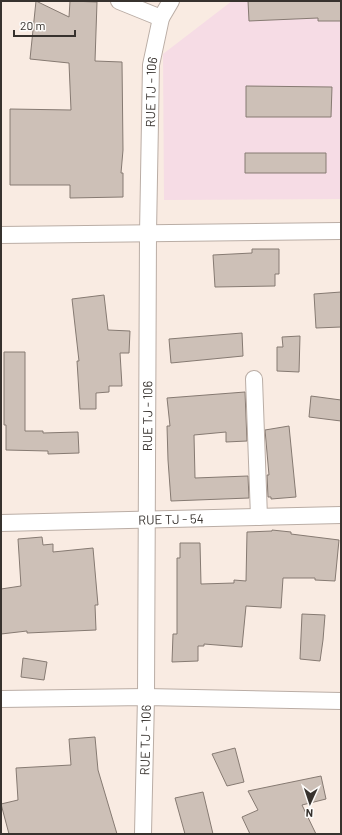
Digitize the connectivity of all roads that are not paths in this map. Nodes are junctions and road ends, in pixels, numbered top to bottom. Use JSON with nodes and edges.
{"nodes":[{"id":1,"x":119,"y":1,"type":"edge"},
{"id":2,"x":171,"y":1,"type":"edge"},
{"id":3,"x":161,"y":18,"type":"junction"},
{"id":4,"x":341,"y":231,"type":"edge"},
{"id":5,"x":148,"y":233,"type":"junction"},
{"id":6,"x":1,"y":235,"type":"edge"},
{"id":7,"x":254,"y":379,"type":"dead end"},
{"id":8,"x":341,"y":516,"type":"edge"},
{"id":9,"x":259,"y":517,"type":"junction"},
{"id":10,"x":148,"y":521,"type":"junction"},
{"id":11,"x":1,"y":523,"type":"edge"},
{"id":12,"x":146,"y":697,"type":"junction"},
{"id":13,"x":1,"y":699,"type":"edge"},
{"id":14,"x":341,"y":701,"type":"edge"},
{"id":15,"x":143,"y":834,"type":"edge"}],
"edges":[{"from":1,"to":3,"type":"street"},
{"from":2,"to":3,"type":"street","name":"RUE TJ - 106"},
{"from":3,"to":5,"type":"street","name":"RUE TJ - 106"},
{"from":4,"to":5,"type":"street"},
{"from":5,"to":6,"type":"street"},
{"from":5,"to":10,"type":"street","name":"RUE TJ - 106"},
{"from":7,"to":9,"type":"street"},
{"from":8,"to":9,"type":"street","name":"RUE TJ - 54"},
{"from":9,"to":10,"type":"street","name":"RUE TJ - 54"},
{"from":10,"to":11,"type":"street","name":"RUE TJ - 54"},
{"from":10,"to":12,"type":"street","name":"RUE TJ - 106"},
{"from":12,"to":13,"type":"street"},
{"from":12,"to":14,"type":"street"},
{"from":12,"to":15,"type":"street","name":"RUE TJ - 106"}]}
